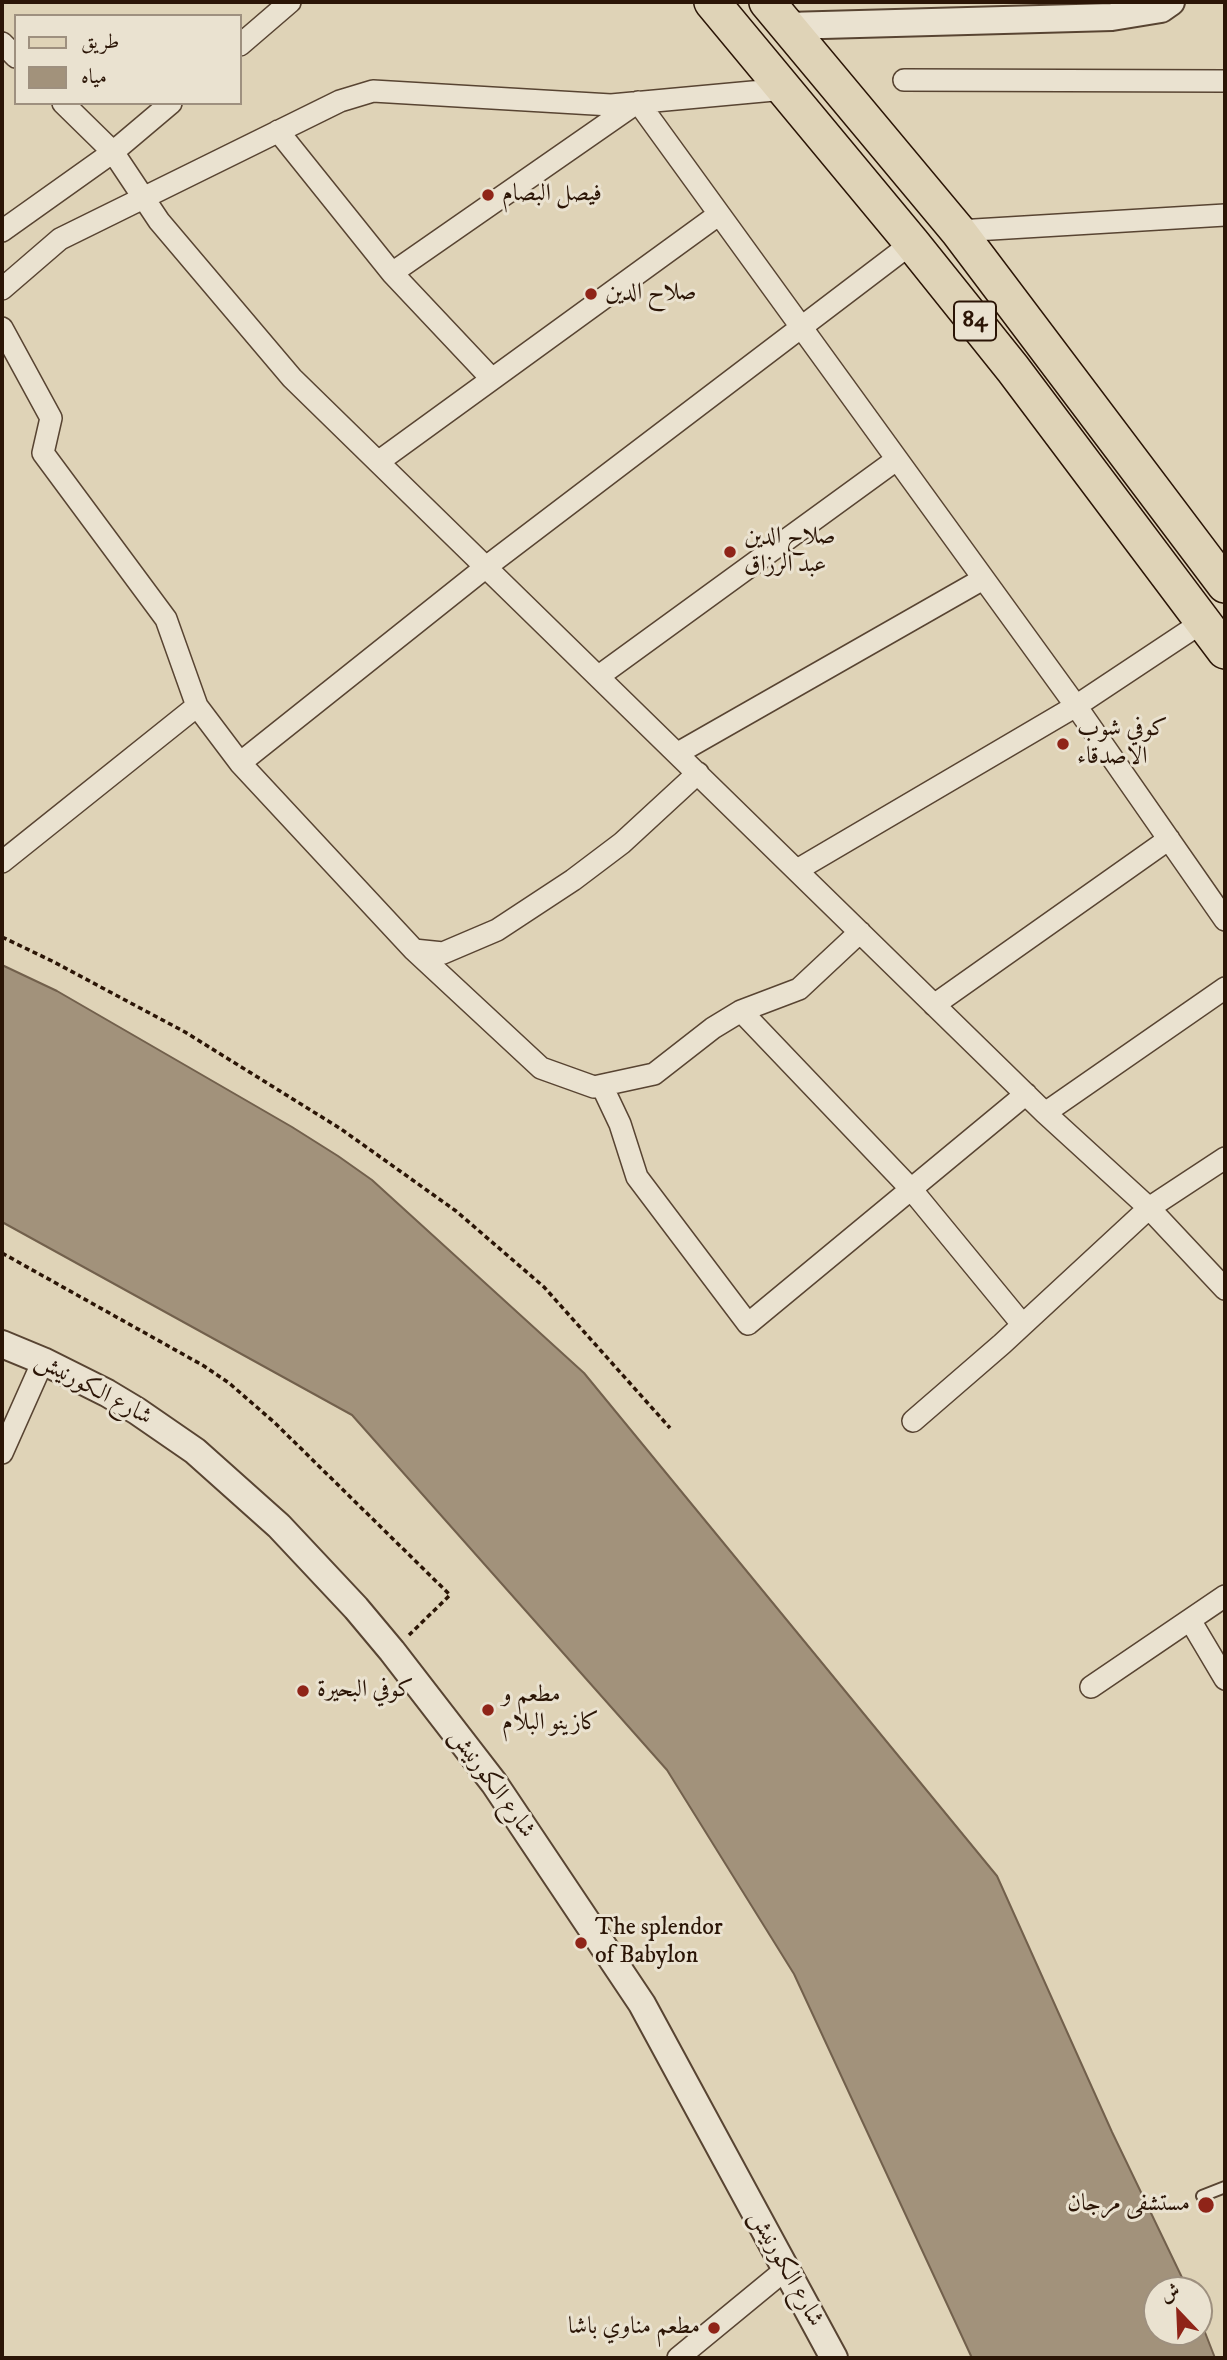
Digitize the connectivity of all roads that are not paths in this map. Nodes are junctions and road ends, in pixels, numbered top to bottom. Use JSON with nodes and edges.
{"nodes":[{"id":1,"x":290,"y":2,"type":"edge"},
{"id":2,"x":712,"y":2,"type":"edge"},
{"id":3,"x":1162,"y":4,"type":"edge"},
{"id":4,"x":777,"y":14,"type":"edge"},
{"id":5,"x":242,"y":43,"type":"edge"},
{"id":6,"x":755,"y":53,"type":"junction"},
{"id":7,"x":904,"y":80,"type":"dead end"},
{"id":8,"x":1225,"y":81,"type":"edge"},
{"id":9,"x":785,"y":89,"type":"junction"},
{"id":10,"x":638,"y":102,"type":"junction"},
{"id":11,"x":65,"y":105,"type":"edge"},
{"id":12,"x":169,"y":105,"type":"edge"},
{"id":13,"x":278,"y":131,"type":"junction"},
{"id":14,"x":113,"y":152,"type":"junction"},
{"id":15,"x":142,"y":197,"type":"junction"},
{"id":16,"x":718,"y":215,"type":"junction"},
{"id":17,"x":1225,"y":215,"type":"edge"},
{"id":18,"x":2,"y":231,"type":"edge"},
{"id":19,"x":958,"y":231,"type":"junction"},
{"id":20,"x":912,"y":243,"type":"junction"},
{"id":21,"x":392,"y":272,"type":"junction"},
{"id":22,"x":2,"y":289,"type":"edge"},
{"id":23,"x":2,"y":328,"type":"edge"},
{"id":24,"x":800,"y":328,"type":"junction"},
{"id":25,"x":491,"y":378,"type":"junction"},
{"id":26,"x":896,"y":460,"type":"junction"},
{"id":27,"x":378,"y":462,"type":"junction"},
{"id":28,"x":486,"y":566,"type":"junction"},
{"id":29,"x":983,"y":579,"type":"junction"},
{"id":30,"x":1225,"y":585,"type":"edge"},
{"id":31,"x":1204,"y":621,"type":"junction"},
{"id":32,"x":1225,"y":651,"type":"edge"},
{"id":33,"x":599,"y":676,"type":"junction"},
{"id":34,"x":197,"y":706,"type":"junction"},
{"id":35,"x":1076,"y":706,"type":"junction"},
{"id":36,"x":678,"y":753,"type":"junction"},
{"id":37,"x":240,"y":763,"type":"junction"},
{"id":38,"x":698,"y":773,"type":"junction"},
{"id":39,"x":1169,"y":839,"type":"junction"},
{"id":40,"x":2,"y":862,"type":"edge"},
{"id":41,"x":797,"y":870,"type":"junction"},
{"id":42,"x":1225,"y":920,"type":"edge"},
{"id":43,"x":860,"y":932,"type":"junction"},
{"id":44,"x":414,"y":950,"type":"junction"},
{"id":45,"x":1225,"y":988,"type":"edge"},
{"id":46,"x":934,"y":1005,"type":"junction"},
{"id":47,"x":741,"y":1011,"type":"junction"},
{"id":48,"x":602,"y":1086,"type":"junction"},
{"id":49,"x":1026,"y":1094,"type":"junction"},
{"id":50,"x":1045,"y":1113,"type":"junction"},
{"id":51,"x":1225,"y":1158,"type":"edge"},
{"id":52,"x":911,"y":1189,"type":"junction"},
{"id":53,"x":1149,"y":1208,"type":"junction"},
{"id":54,"x":1225,"y":1289,"type":"edge"},
{"id":55,"x":1022,"y":1324,"type":"junction"},
{"id":56,"x":2,"y":1344,"type":"edge"},
{"id":57,"x":43,"y":1361,"type":"junction"},
{"id":58,"x":914,"y":1421,"type":"dead end"},
{"id":59,"x":2,"y":1453,"type":"edge"},
{"id":60,"x":1225,"y":1597,"type":"edge"},
{"id":61,"x":1190,"y":1620,"type":"junction"},
{"id":62,"x":1225,"y":1679,"type":"edge"},
{"id":63,"x":1091,"y":1687,"type":"dead end"},
{"id":64,"x":1225,"y":2187,"type":"edge"},
{"id":65,"x":1202,"y":2196,"type":"dead end"},
{"id":66,"x":785,"y":2270,"type":"junction"},
{"id":67,"x":678,"y":2358,"type":"edge"},
{"id":68,"x":834,"y":2358,"type":"edge"}],
"edges":[{"from":1,"to":5,"type":"street"},
{"from":2,"to":6,"type":"main road","number":"84"},
{"from":3,"to":4,"type":"street"},
{"from":4,"to":6,"type":"main road"},
{"from":4,"to":19,"type":"main road","number":"84"},
{"from":6,"to":9,"type":"main road","number":"84"},
{"from":7,"to":8,"type":"street"},
{"from":9,"to":10,"type":"street"},
{"from":9,"to":20,"type":"main road","number":"84"},
{"from":10,"to":13,"type":"street"},
{"from":10,"to":16,"type":"street"},
{"from":10,"to":21,"type":"street"},
{"from":11,"to":14,"type":"street"},
{"from":12,"to":14,"type":"street"},
{"from":13,"to":15,"type":"street"},
{"from":13,"to":21,"type":"street"},
{"from":14,"to":15,"type":"street"},
{"from":14,"to":18,"type":"street"},
{"from":15,"to":22,"type":"street"},
{"from":15,"to":27,"type":"street"},
{"from":16,"to":24,"type":"street"},
{"from":16,"to":25,"type":"street"},
{"from":17,"to":19,"type":"street"},
{"from":19,"to":30,"type":"main road","number":"84"},
{"from":20,"to":24,"type":"street"},
{"from":20,"to":31,"type":"main road","number":"84"},
{"from":21,"to":25,"type":"street"},
{"from":23,"to":34,"type":"street"},
{"from":24,"to":26,"type":"street"},
{"from":24,"to":28,"type":"street"},
{"from":25,"to":27,"type":"street"},
{"from":26,"to":29,"type":"street"},
{"from":26,"to":33,"type":"street"},
{"from":27,"to":28,"type":"street"},
{"from":28,"to":33,"type":"street"},
{"from":28,"to":37,"type":"street"},
{"from":29,"to":35,"type":"street"},
{"from":29,"to":36,"type":"street"},
{"from":31,"to":32,"type":"main road","number":"84"},
{"from":31,"to":35,"type":"street"},
{"from":33,"to":36,"type":"street"},
{"from":34,"to":37,"type":"street"},
{"from":34,"to":40,"type":"street"},
{"from":35,"to":39,"type":"street"},
{"from":35,"to":41,"type":"street"},
{"from":36,"to":38,"type":"street"},
{"from":37,"to":44,"type":"street"},
{"from":38,"to":41,"type":"street"},
{"from":38,"to":44,"type":"street"},
{"from":39,"to":42,"type":"street"},
{"from":39,"to":46,"type":"street"},
{"from":41,"to":43,"type":"street"},
{"from":43,"to":46,"type":"street"},
{"from":43,"to":47,"type":"street"},
{"from":44,"to":48,"type":"street"},
{"from":45,"to":50,"type":"street"},
{"from":46,"to":49,"type":"street"},
{"from":47,"to":48,"type":"street"},
{"from":47,"to":52,"type":"street"},
{"from":48,"to":52,"type":"street"},
{"from":49,"to":50,"type":"street"},
{"from":49,"to":52,"type":"street"},
{"from":50,"to":53,"type":"street"},
{"from":51,"to":53,"type":"street"},
{"from":52,"to":55,"type":"street"},
{"from":53,"to":54,"type":"street"},
{"from":53,"to":55,"type":"street"},
{"from":55,"to":58,"type":"street"},
{"from":56,"to":57,"type":"street","name":"شارع الكورنيش"},
{"from":57,"to":59,"type":"street"},
{"from":57,"to":66,"type":"street","name":"شارع الكورنيش"},
{"from":60,"to":61,"type":"street"},
{"from":61,"to":62,"type":"street"},
{"from":61,"to":63,"type":"street"},
{"from":64,"to":65,"type":"lane"},
{"from":66,"to":67,"type":"street"},
{"from":66,"to":68,"type":"street","name":"شارع الكورنيش"}]}
